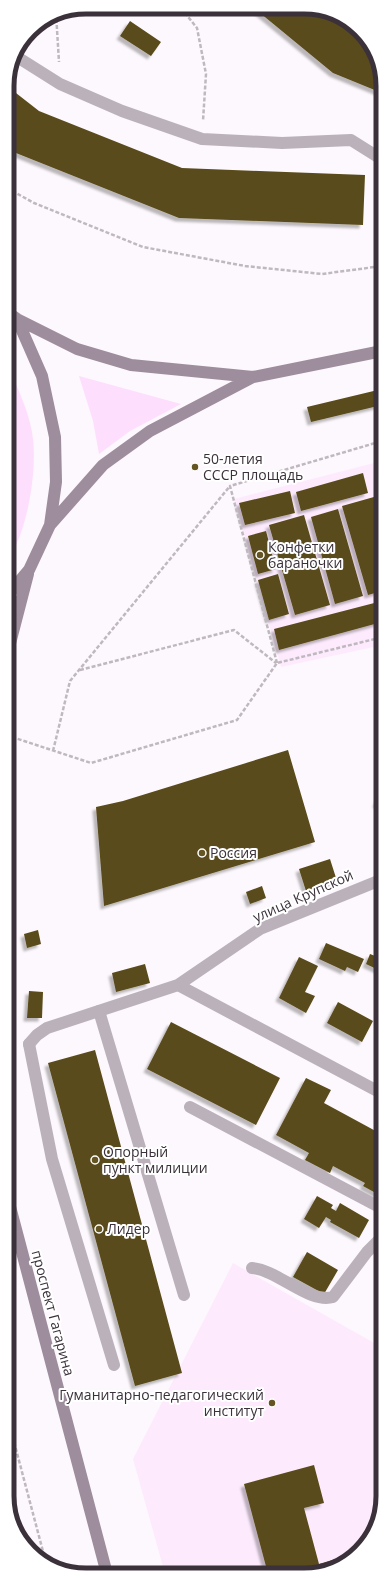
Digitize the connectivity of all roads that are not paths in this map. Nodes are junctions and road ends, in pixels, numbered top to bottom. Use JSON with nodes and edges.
{"nodes":[{"id":1,"x":20,"y":59,"type":"edge"},
{"id":2,"x":376,"y":157,"type":"edge"},
{"id":3,"x":14,"y":317,"type":"edge"},
{"id":4,"x":14,"y":320,"type":"edge"},
{"id":5,"x":376,"y":352,"type":"edge"},
{"id":6,"x":253,"y":377,"type":"junction"},
{"id":7,"x":50,"y":525,"type":"junction"},
{"id":8,"x":29,"y":570,"type":"junction"},
{"id":9,"x":14,"y":588,"type":"edge"},
{"id":10,"x":14,"y":627,"type":"edge"},
{"id":11,"x":376,"y":882,"type":"edge"},
{"id":12,"x":178,"y":985,"type":"junction"},
{"id":13,"x":99,"y":1011,"type":"junction"},
{"id":14,"x":376,"y":1090,"type":"edge"},
{"id":15,"x":190,"y":1107,"type":"dead end"},
{"id":16,"x":376,"y":1206,"type":"edge"},
{"id":17,"x":14,"y":1222,"type":"edge"},
{"id":18,"x":376,"y":1243,"type":"edge"},
{"id":19,"x":252,"y":1268,"type":"dead end"},
{"id":20,"x":184,"y":1295,"type":"dead end"},
{"id":21,"x":114,"y":1365,"type":"dead end"},
{"id":22,"x":105,"y":1568,"type":"edge"}],
"edges":[{"from":1,"to":2,"type":"street"},
{"from":3,"to":6,"type":"main road"},
{"from":4,"to":7,"type":"main road"},
{"from":5,"to":6,"type":"main road"},
{"from":6,"to":7,"type":"main road"},
{"from":7,"to":8,"type":"main road"},
{"from":8,"to":9,"type":"main road"},
{"from":8,"to":10,"type":"main road"},
{"from":11,"to":12,"type":"street","name":"улица Крупской"},
{"from":12,"to":13,"type":"street","name":"улица Крупской"},
{"from":12,"to":14,"type":"street"},
{"from":13,"to":20,"type":"street"},
{"from":13,"to":21,"type":"street","name":"улица Крупской"},
{"from":15,"to":16,"type":"street"},
{"from":17,"to":22,"type":"main road","name":"проспект Гагарина"},
{"from":18,"to":19,"type":"street"}]}
